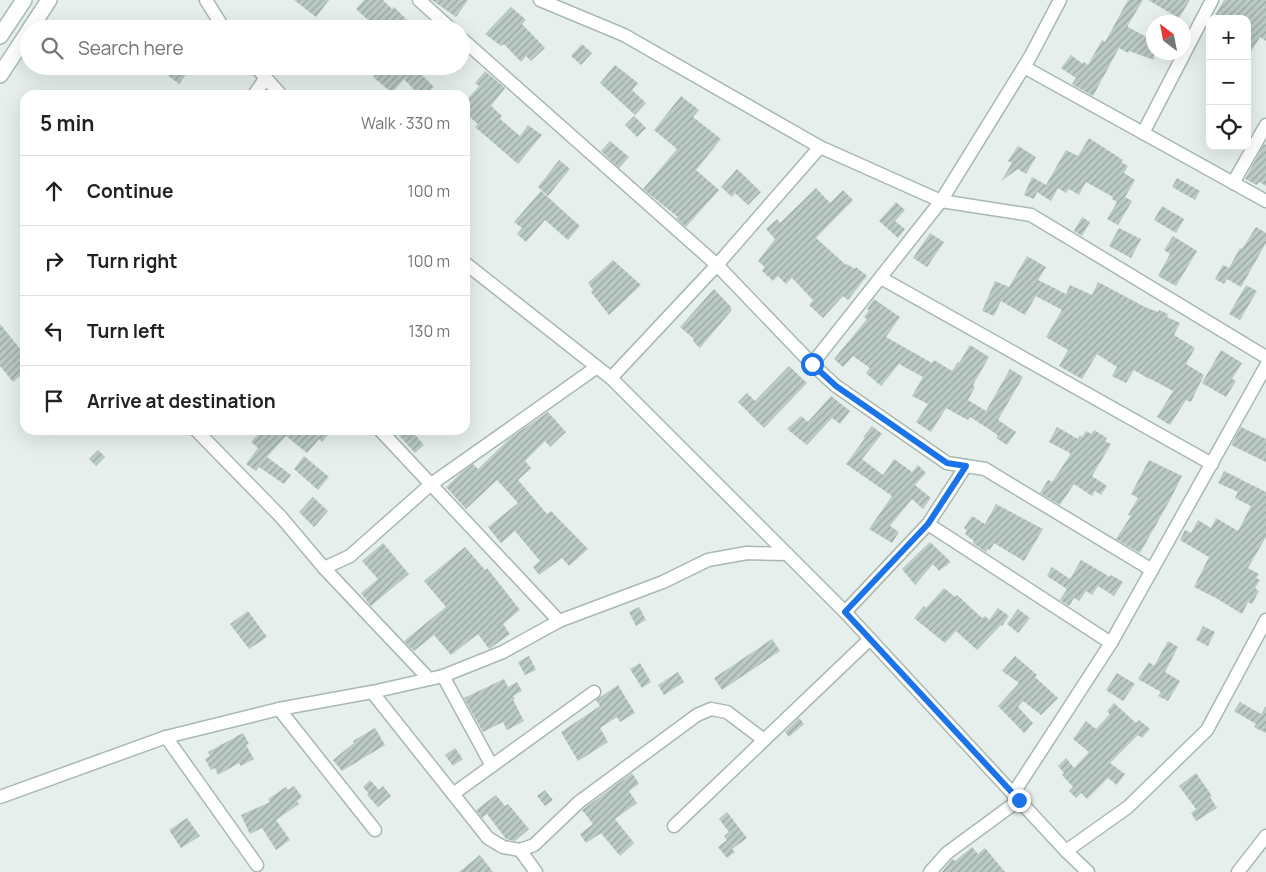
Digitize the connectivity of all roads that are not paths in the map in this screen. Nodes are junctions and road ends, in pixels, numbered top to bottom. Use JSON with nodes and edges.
{"nodes":[{"id":1,"x":24,"y":0,"type":"edge"},
{"id":2,"x":49,"y":0,"type":"edge"},
{"id":3,"x":206,"y":0,"type":"edge"},
{"id":4,"x":419,"y":0,"type":"edge"},
{"id":5,"x":540,"y":0,"type":"edge"},
{"id":6,"x":1060,"y":0,"type":"edge"},
{"id":7,"x":1212,"y":0,"type":"edge"},
{"id":8,"x":36,"y":20,"type":"edge"},
{"id":9,"x":218,"y":20,"type":"edge"},
{"id":10,"x":441,"y":20,"type":"edge"},
{"id":11,"x":0,"y":36,"type":"edge"},
{"id":12,"x":20,"y":45,"type":"edge"},
{"id":13,"x":470,"y":46,"type":"edge"},
{"id":14,"x":1024,"y":67,"type":"junction"},
{"id":15,"x":0,"y":75,"type":"edge"},
{"id":16,"x":262,"y":75,"type":"edge"},
{"id":17,"x":265,"y":79,"type":"junction"},
{"id":18,"x":257,"y":90,"type":"edge"},
{"id":19,"x":276,"y":90,"type":"edge"},
{"id":20,"x":1266,"y":125,"type":"edge"},
{"id":21,"x":1143,"y":133,"type":"junction"},
{"id":22,"x":820,"y":147,"type":"junction"},
{"id":23,"x":1233,"y":182,"type":"junction"},
{"id":24,"x":941,"y":201,"type":"junction"},
{"id":25,"x":1266,"y":201,"type":"edge"},
{"id":26,"x":717,"y":265,"type":"junction"},
{"id":27,"x":470,"y":266,"type":"edge"},
{"id":28,"x":881,"y":278,"type":"junction"},
{"id":29,"x":1266,"y":357,"type":"edge"},
{"id":30,"x":812,"y":364,"type":"junction"},
{"id":31,"x":597,"y":366,"type":"junction"},
{"id":32,"x":1266,"y":366,"type":"edge"},
{"id":33,"x":611,"y":378,"type":"junction"},
{"id":34,"x":201,"y":435,"type":"edge"},
{"id":35,"x":385,"y":435,"type":"edge"},
{"id":36,"x":1212,"y":464,"type":"junction"},
{"id":37,"x":966,"y":466,"type":"junction"},
{"id":38,"x":430,"y":485,"type":"junction"},
{"id":39,"x":928,"y":524,"type":"junction"},
{"id":40,"x":787,"y":554,"type":"junction"},
{"id":41,"x":324,"y":568,"type":"junction"},
{"id":42,"x":1152,"y":570,"type":"junction"},
{"id":43,"x":845,"y":612,"type":"junction"},
{"id":44,"x":1266,"y":620,"type":"edge"},
{"id":45,"x":559,"y":621,"type":"junction"},
{"id":46,"x":870,"y":639,"type":"junction"},
{"id":47,"x":1111,"y":643,"type":"junction"},
{"id":48,"x":443,"y":676,"type":"junction"},
{"id":49,"x":429,"y":679,"type":"junction"},
{"id":50,"x":372,"y":692,"type":"junction"},
{"id":51,"x":594,"y":692,"type":"dead end"},
{"id":52,"x":279,"y":709,"type":"junction"},
{"id":53,"x":166,"y":737,"type":"junction"},
{"id":54,"x":764,"y":740,"type":"junction"},
{"id":55,"x":492,"y":766,"type":"junction"},
{"id":56,"x":453,"y":794,"type":"junction"},
{"id":57,"x":0,"y":797,"type":"edge"},
{"id":58,"x":1016,"y":797,"type":"junction"},
{"id":59,"x":674,"y":826,"type":"dead end"},
{"id":60,"x":375,"y":830,"type":"dead end"},
{"id":61,"x":1266,"y":836,"type":"edge"},
{"id":62,"x":520,"y":850,"type":"junction"},
{"id":63,"x":1066,"y":851,"type":"junction"},
{"id":64,"x":257,"y":865,"type":"dead end"},
{"id":65,"x":536,"y":872,"type":"edge"},
{"id":66,"x":930,"y":872,"type":"edge"},
{"id":67,"x":1088,"y":872,"type":"edge"},
{"id":68,"x":1238,"y":872,"type":"edge"}],
"edges":[{"from":1,"to":11,"type":"main road"},
{"from":2,"to":8,"type":"main road"},
{"from":3,"to":9,"type":"street"},
{"from":4,"to":10,"type":"street"},
{"from":5,"to":22,"type":"street"},
{"from":6,"to":14,"type":"street"},
{"from":7,"to":21,"type":"street"},
{"from":12,"to":15,"type":"main road"},
{"from":13,"to":26,"type":"street"},
{"from":14,"to":21,"type":"street"},
{"from":14,"to":24,"type":"street"},
{"from":16,"to":17,"type":"street"},
{"from":17,"to":18,"type":"street"},
{"from":17,"to":19,"type":"street"},
{"from":20,"to":23,"type":"street"},
{"from":21,"to":23,"type":"street"},
{"from":22,"to":24,"type":"street"},
{"from":22,"to":26,"type":"street"},
{"from":23,"to":25,"type":"street"},
{"from":24,"to":28,"type":"street"},
{"from":24,"to":29,"type":"street"},
{"from":26,"to":30,"type":"street"},
{"from":26,"to":33,"type":"street"},
{"from":27,"to":31,"type":"street"},
{"from":28,"to":30,"type":"street"},
{"from":28,"to":36,"type":"street"},
{"from":30,"to":37,"type":"street"},
{"from":31,"to":33,"type":"street"},
{"from":31,"to":38,"type":"street"},
{"from":32,"to":36,"type":"street"},
{"from":33,"to":40,"type":"street"},
{"from":34,"to":41,"type":"street"},
{"from":35,"to":38,"type":"street"},
{"from":36,"to":42,"type":"street"},
{"from":37,"to":39,"type":"street"},
{"from":37,"to":42,"type":"street"},
{"from":38,"to":41,"type":"street"},
{"from":38,"to":45,"type":"street"},
{"from":39,"to":43,"type":"street"},
{"from":39,"to":47,"type":"street"},
{"from":40,"to":43,"type":"street"},
{"from":40,"to":45,"type":"street"},
{"from":41,"to":49,"type":"street"},
{"from":42,"to":47,"type":"street"},
{"from":43,"to":46,"type":"street"},
{"from":44,"to":63,"type":"street"},
{"from":45,"to":48,"type":"street"},
{"from":46,"to":54,"type":"street"},
{"from":46,"to":58,"type":"street"},
{"from":47,"to":58,"type":"street"},
{"from":48,"to":49,"type":"street"},
{"from":48,"to":55,"type":"street"},
{"from":49,"to":50,"type":"street"},
{"from":50,"to":52,"type":"street"},
{"from":50,"to":56,"type":"street"},
{"from":51,"to":55,"type":"street"},
{"from":52,"to":53,"type":"street"},
{"from":52,"to":60,"type":"street"},
{"from":53,"to":57,"type":"street"},
{"from":53,"to":64,"type":"street"},
{"from":54,"to":59,"type":"street"},
{"from":54,"to":62,"type":"street"},
{"from":55,"to":56,"type":"street"},
{"from":56,"to":62,"type":"street"},
{"from":58,"to":63,"type":"street"},
{"from":58,"to":66,"type":"street"},
{"from":61,"to":68,"type":"street"},
{"from":62,"to":65,"type":"street"},
{"from":63,"to":67,"type":"street"}]}
